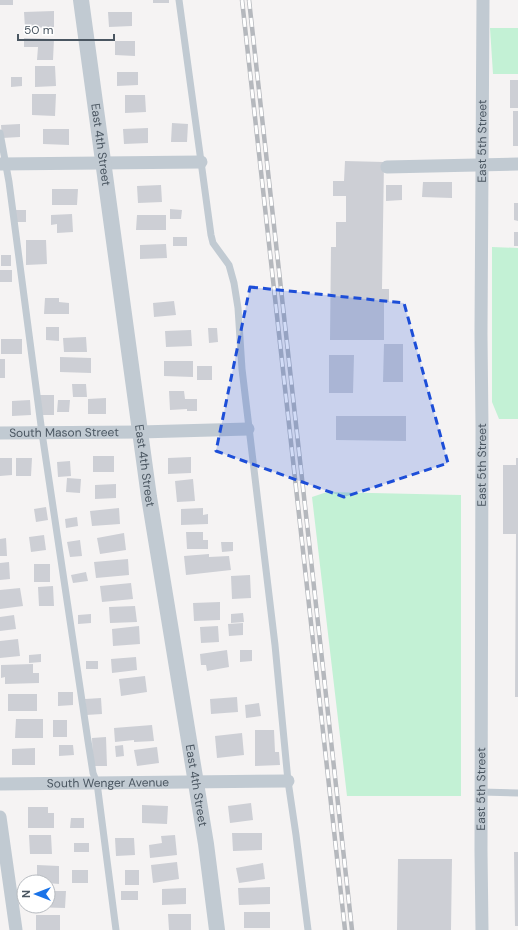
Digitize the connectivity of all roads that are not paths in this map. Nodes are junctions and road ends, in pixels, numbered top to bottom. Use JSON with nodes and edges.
{"nodes":[{"id":1,"x":81,"y":0,"type":"edge"},
{"id":2,"x":179,"y":0,"type":"edge"},
{"id":3,"x":482,"y":0,"type":"edge"},
{"id":4,"x":0,"y":133,"type":"edge"},
{"id":5,"x":201,"y":162,"type":"junction"},
{"id":6,"x":3,"y":164,"type":"edge"},
{"id":7,"x":103,"y":164,"type":"junction"},
{"id":8,"x":518,"y":164,"type":"edge"},
{"id":9,"x":482,"y":166,"type":"junction"},
{"id":10,"x":387,"y":167,"type":"dead end"},
{"id":11,"x":248,"y":429,"type":"junction"},
{"id":12,"x":140,"y":432,"type":"junction"},
{"id":13,"x":0,"y":433,"type":"edge"},
{"id":14,"x":42,"y":433,"type":"junction"},
{"id":15,"x":288,"y":781,"type":"junction"},
{"id":16,"x":195,"y":782,"type":"junction"},
{"id":17,"x":97,"y":783,"type":"junction"},
{"id":18,"x":0,"y":784,"type":"edge"},
{"id":19,"x":482,"y":792,"type":"junction"},
{"id":20,"x":518,"y":793,"type":"edge"},
{"id":21,"x":0,"y":817,"type":"edge"},
{"id":22,"x":16,"y":930,"type":"edge"},
{"id":23,"x":116,"y":930,"type":"edge"},
{"id":24,"x":217,"y":930,"type":"edge"},
{"id":25,"x":308,"y":930,"type":"edge"},
{"id":26,"x":482,"y":930,"type":"edge"}],
"edges":[{"from":1,"to":7,"type":"street","name":"East 4th Street"},
{"from":2,"to":5,"type":"lane"},
{"from":3,"to":9,"type":"street","name":"East 5th Street"},
{"from":4,"to":6,"type":"lane"},
{"from":5,"to":7,"type":"street"},
{"from":5,"to":11,"type":"lane"},
{"from":6,"to":7,"type":"street"},
{"from":6,"to":14,"type":"lane"},
{"from":7,"to":12,"type":"street","name":"East 4th Street"},
{"from":8,"to":9,"type":"street"},
{"from":9,"to":10,"type":"street"},
{"from":9,"to":19,"type":"street","name":"East 5th Street"},
{"from":11,"to":12,"type":"street","name":"South Mason Street"},
{"from":11,"to":15,"type":"lane"},
{"from":12,"to":14,"type":"street","name":"South Mason Street"},
{"from":12,"to":16,"type":"street","name":"East 4th Street"},
{"from":13,"to":14,"type":"street","name":"South Mason Street"},
{"from":14,"to":17,"type":"lane"},
{"from":15,"to":16,"type":"street","name":"South Wenger Avenue"},
{"from":15,"to":25,"type":"lane"},
{"from":16,"to":17,"type":"street","name":"South Wenger Avenue"},
{"from":16,"to":24,"type":"street","name":"East 4th Street"},
{"from":17,"to":18,"type":"street","name":"South Wenger Avenue"},
{"from":17,"to":23,"type":"lane"},
{"from":19,"to":20,"type":"lane"},
{"from":19,"to":26,"type":"street","name":"East 5th Street"},
{"from":21,"to":22,"type":"street"}]}
